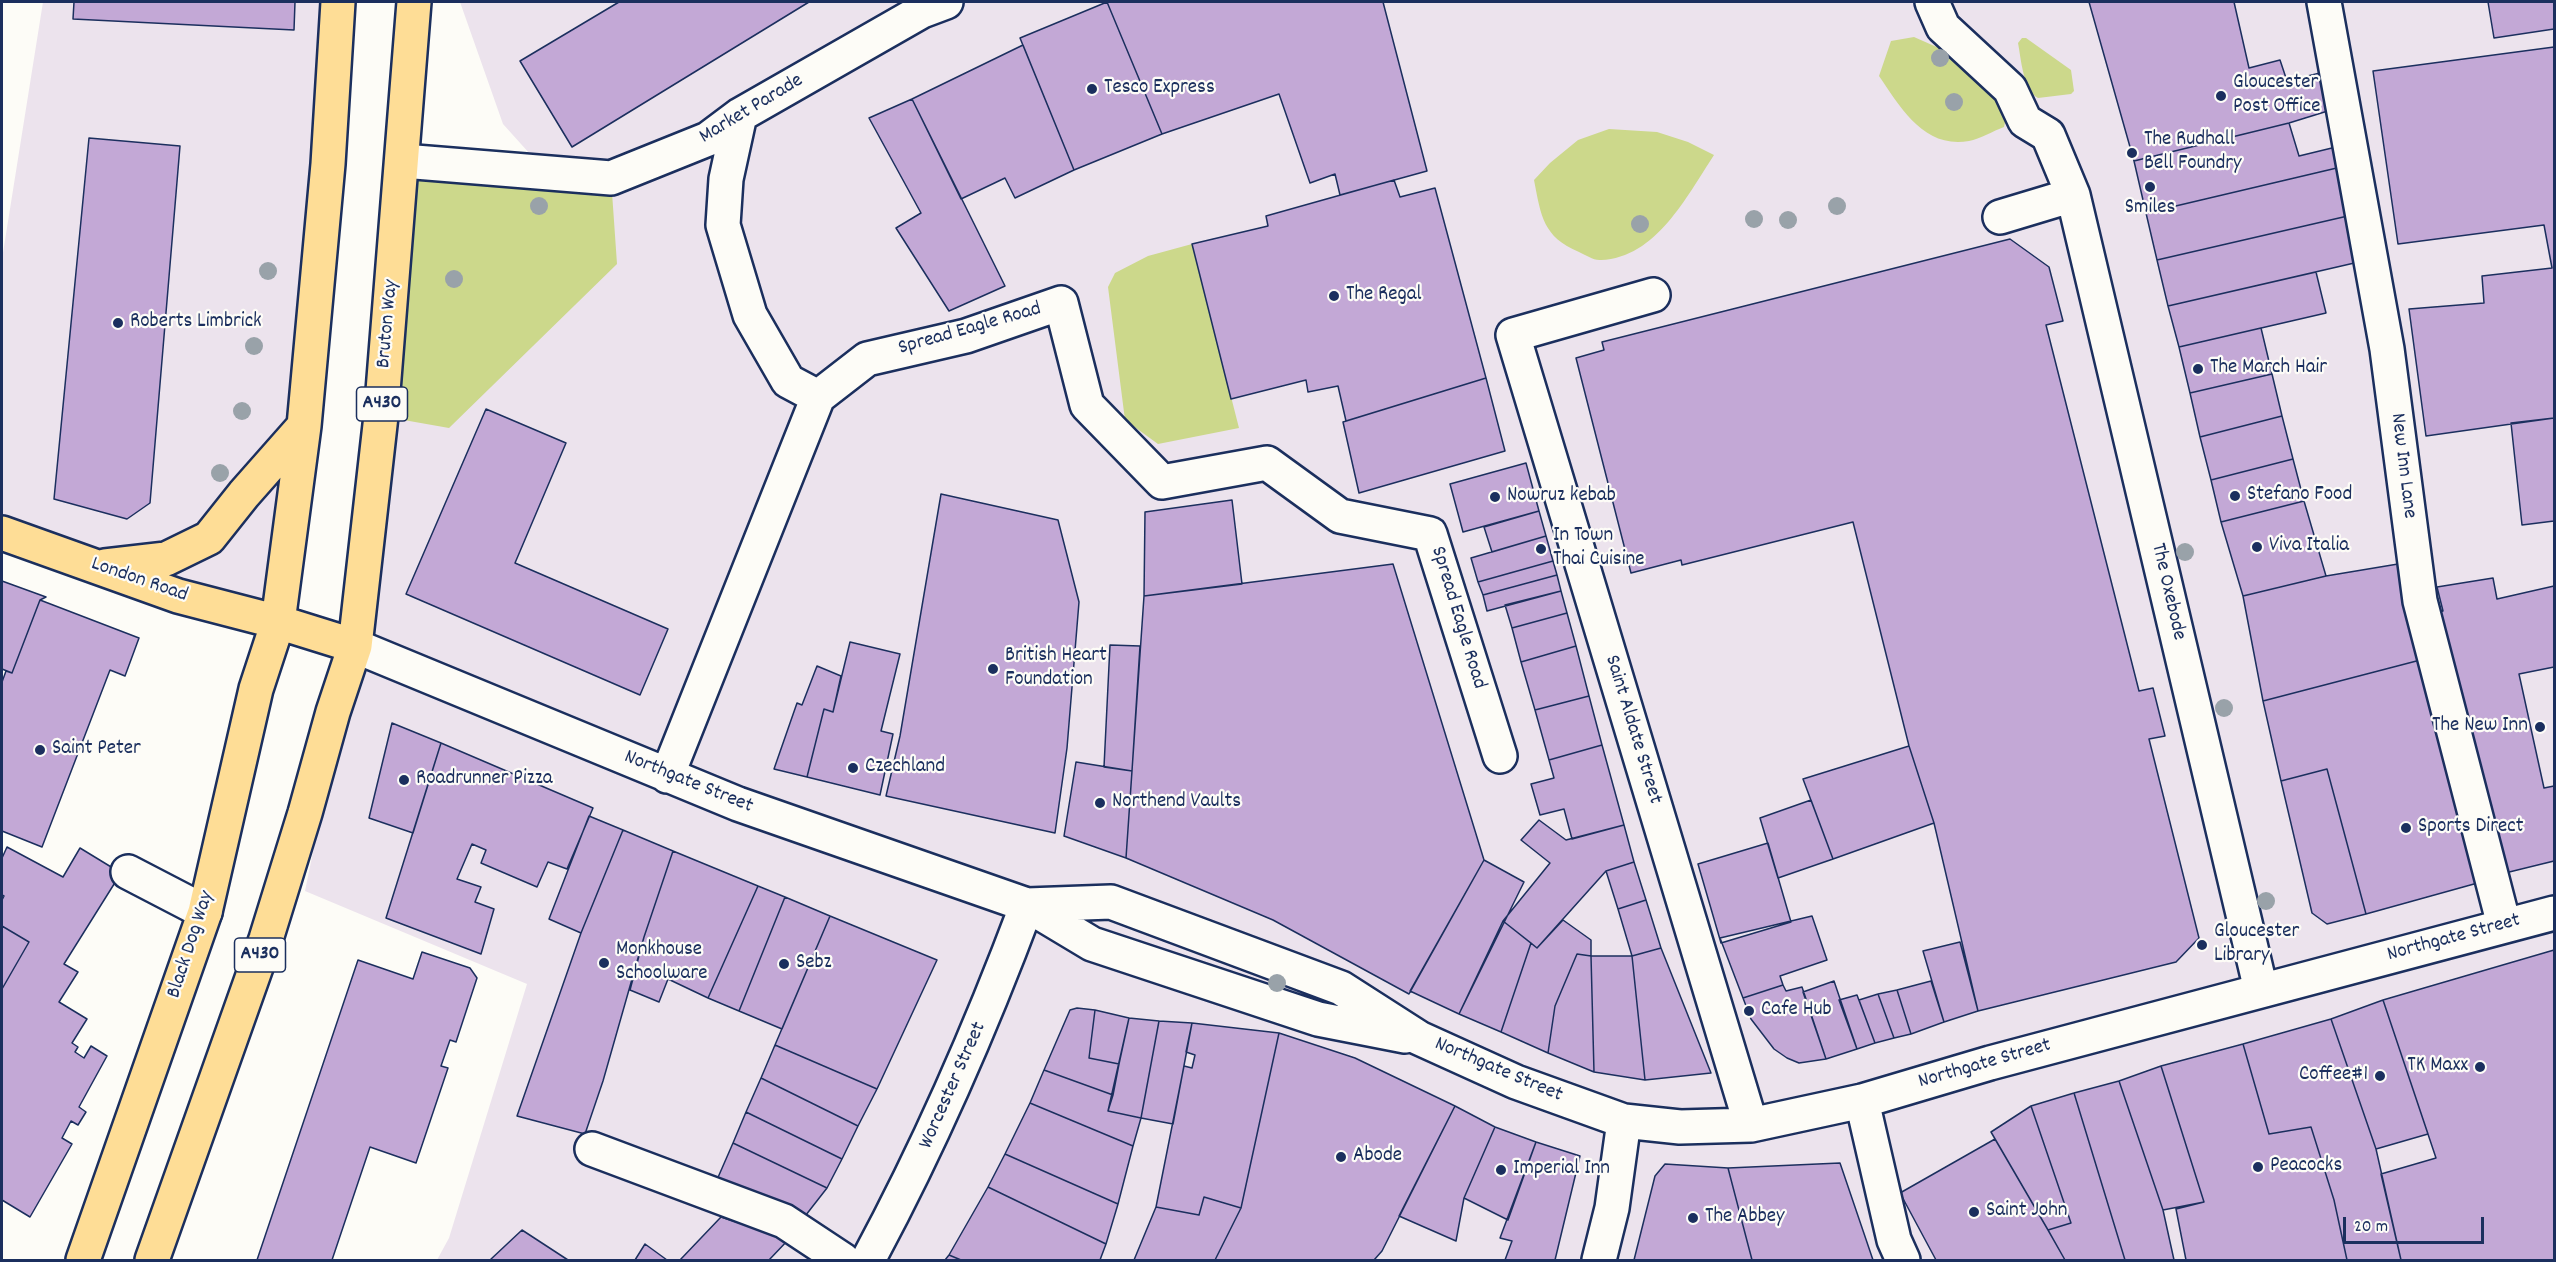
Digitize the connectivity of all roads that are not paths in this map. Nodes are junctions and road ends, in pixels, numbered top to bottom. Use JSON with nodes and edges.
{"nodes":[{"id":1,"x":338,"y":2,"type":"edge"},
{"id":2,"x":414,"y":2,"type":"edge"},
{"id":3,"x":946,"y":2,"type":"edge"},
{"id":4,"x":1932,"y":2,"type":"edge"},
{"id":5,"x":2324,"y":2,"type":"edge"},
{"id":6,"x":740,"y":115,"type":"junction"},
{"id":7,"x":403,"y":161,"type":"junction"},
{"id":8,"x":2073,"y":195,"type":"junction"},
{"id":9,"x":2000,"y":217,"type":"dead end"},
{"id":10,"x":1653,"y":295,"type":"dead end"},
{"id":11,"x":818,"y":397,"type":"junction"},
{"id":12,"x":304,"y":426,"type":"junction"},
{"id":13,"x":2,"y":533,"type":"edge"},
{"id":14,"x":97,"y":567,"type":"junction"},
{"id":15,"x":278,"y":622,"type":"junction"},
{"id":16,"x":355,"y":646,"type":"junction"},
{"id":17,"x":1500,"y":756,"type":"dead end"},
{"id":18,"x":667,"y":776,"type":"junction"},
{"id":19,"x":128,"y":872,"type":"dead end"},
{"id":20,"x":1027,"y":905,"type":"junction"},
{"id":21,"x":205,"y":912,"type":"junction"},
{"id":22,"x":2554,"y":913,"type":"edge"},
{"id":23,"x":2504,"y":925,"type":"junction"},
{"id":24,"x":2261,"y":990,"type":"junction"},
{"id":25,"x":1419,"y":1038,"type":"junction"},
{"id":26,"x":1862,"y":1101,"type":"junction"},
{"id":27,"x":1624,"y":1121,"type":"junction"},
{"id":28,"x":1751,"y":1125,"type":"junction"},
{"id":29,"x":592,"y":1149,"type":"dead end"},
{"id":30,"x":83,"y":1260,"type":"edge"},
{"id":31,"x":152,"y":1260,"type":"edge"},
{"id":32,"x":843,"y":1260,"type":"edge"},
{"id":33,"x":868,"y":1260,"type":"edge"},
{"id":34,"x":1599,"y":1260,"type":"edge"},
{"id":35,"x":1903,"y":1260,"type":"edge"}],
"edges":[{"from":1,"to":12,"type":"main road"},
{"from":2,"to":7,"type":"main road","name":"Bruton Way","number":"A430"},
{"from":3,"to":6,"type":"street","name":"Market Parade"},
{"from":4,"to":8,"type":"street","name":"The Oxebode"},
{"from":5,"to":23,"type":"street","name":"New Inn Lane"},
{"from":6,"to":7,"type":"street","name":"Market Parade"},
{"from":6,"to":11,"type":"street"},
{"from":7,"to":16,"type":"main road","name":"Bruton Way","number":"A430"},
{"from":8,"to":9,"type":"street"},
{"from":8,"to":24,"type":"street","name":"The Oxebode"},
{"from":10,"to":28,"type":"street","name":"Saint Aldate Street"},
{"from":11,"to":17,"type":"street","name":"Spread Eagle Road"},
{"from":11,"to":18,"type":"street"},
{"from":12,"to":14,"type":"main road"},
{"from":12,"to":15,"type":"main road"},
{"from":13,"to":14,"type":"main road","name":"London Road"},
{"from":14,"to":15,"type":"main road","name":"London Road"},
{"from":15,"to":16,"type":"main road","name":"London Road"},
{"from":15,"to":21,"type":"main road","name":"Black Dog Way"},
{"from":16,"to":18,"type":"street","name":"Northgate Street"},
{"from":16,"to":31,"type":"main road","number":"A430"},
{"from":18,"to":20,"type":"street","name":"Northgate Street"},
{"from":19,"to":21,"type":"street"},
{"from":20,"to":25,"type":"street","name":"Northgate Street"},
{"from":20,"to":25,"type":"street","name":"Northgate Street"},
{"from":20,"to":33,"type":"street","name":"Worcester Street"},
{"from":21,"to":30,"type":"main road","name":"Black Dog Way"},
{"from":22,"to":23,"type":"street","name":"Northgate Street"},
{"from":23,"to":24,"type":"street","name":"Northgate Street"},
{"from":24,"to":26,"type":"street","name":"Northgate Street"},
{"from":25,"to":27,"type":"street","name":"Northgate Street"},
{"from":26,"to":28,"type":"street","name":"Northgate Street"},
{"from":26,"to":35,"type":"street"},
{"from":27,"to":28,"type":"street","name":"Northgate Street"},
{"from":27,"to":34,"type":"street"},
{"from":29,"to":32,"type":"street"}]}
